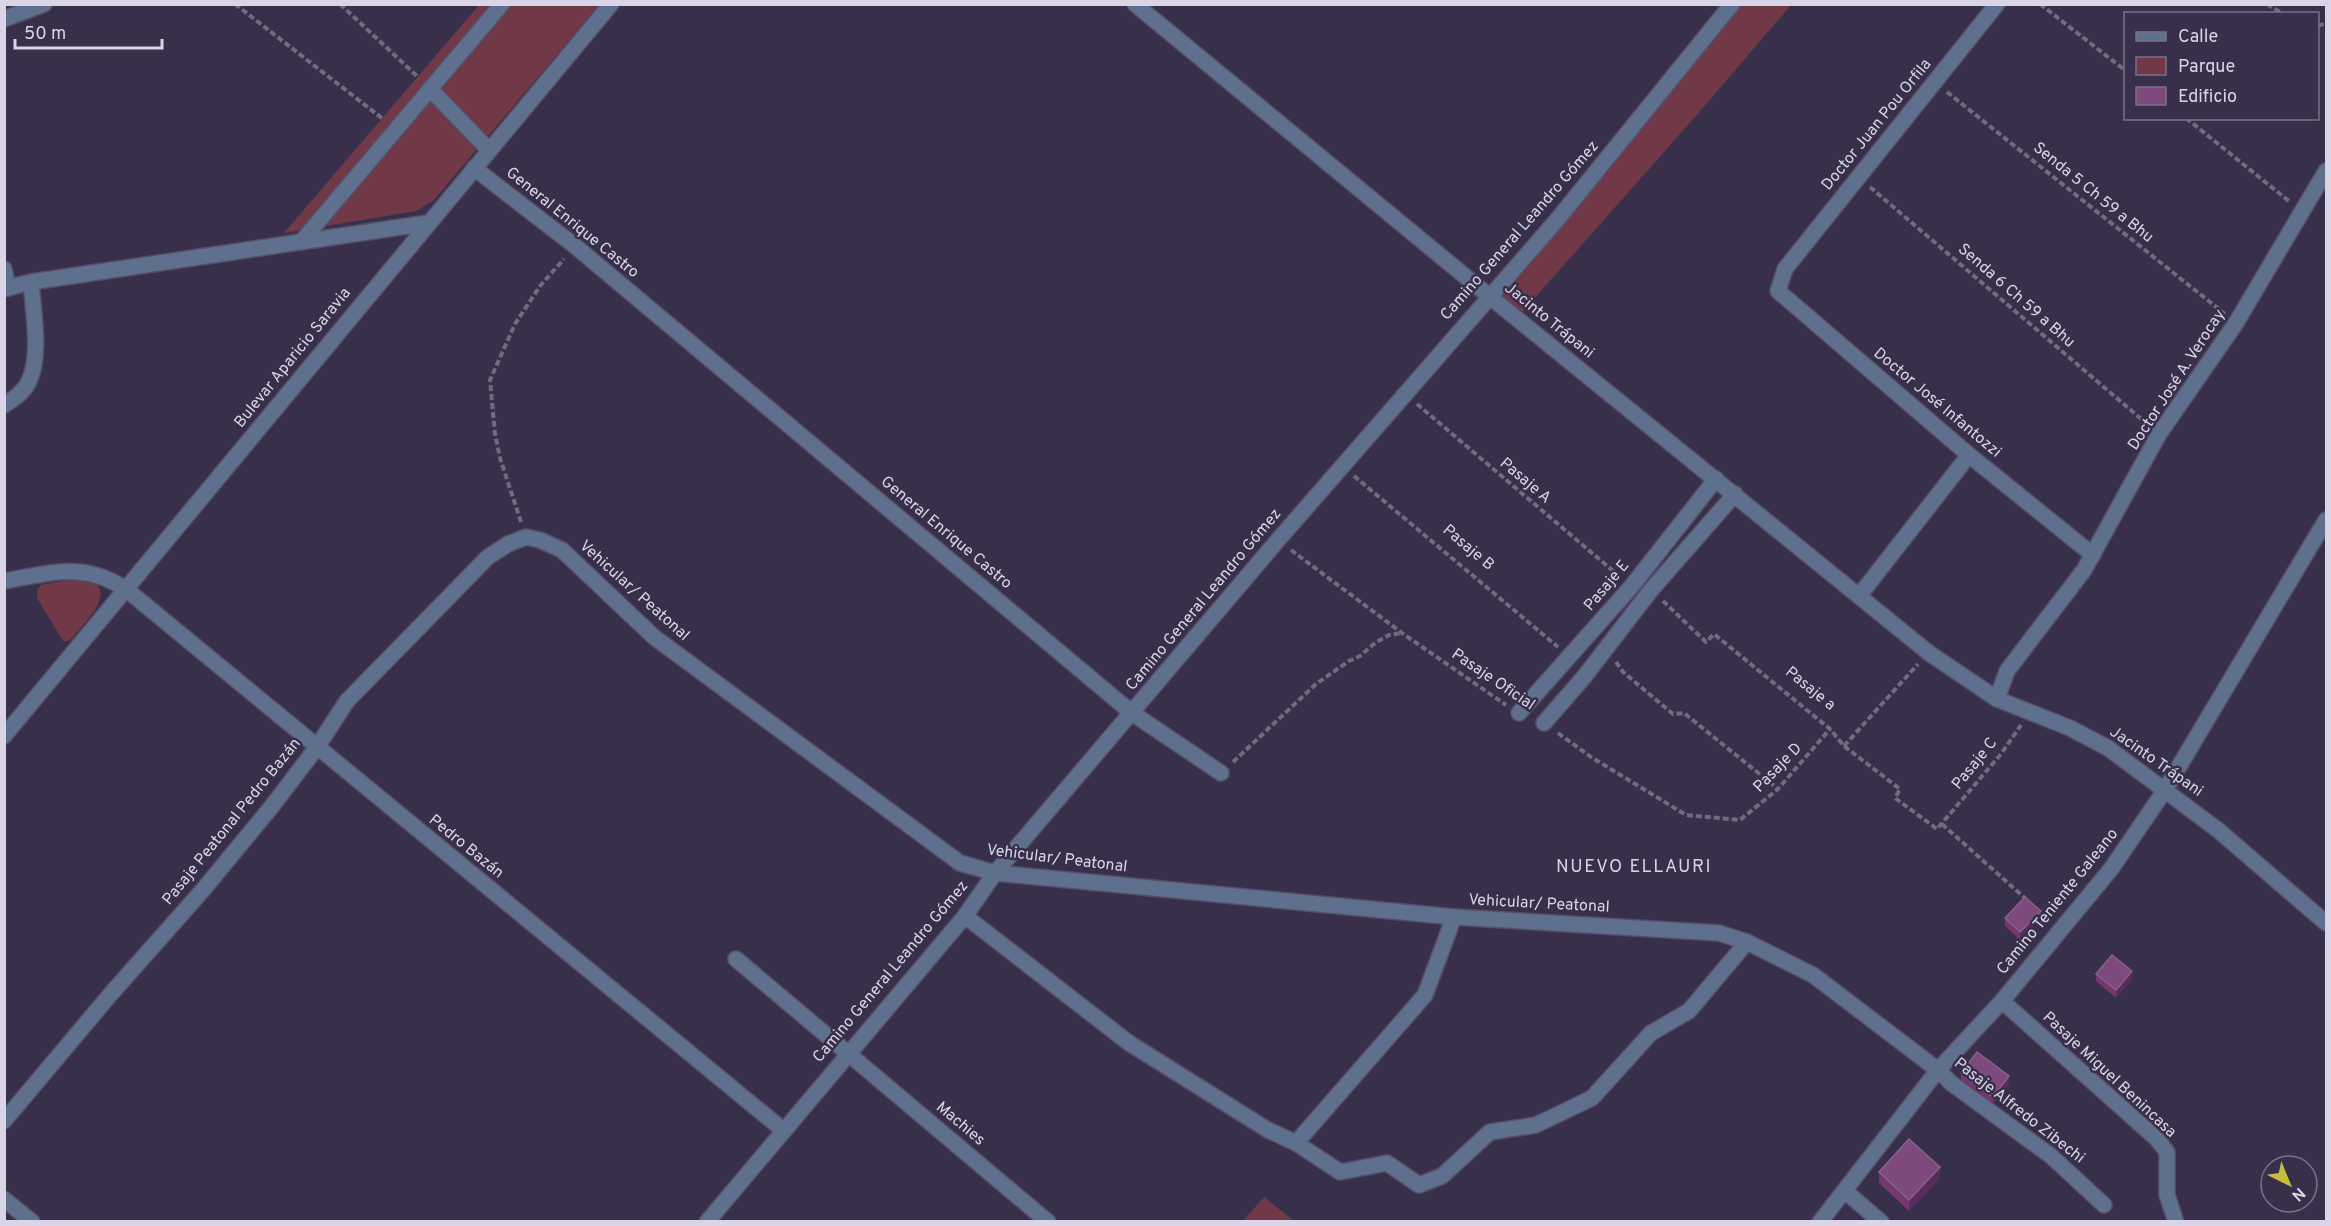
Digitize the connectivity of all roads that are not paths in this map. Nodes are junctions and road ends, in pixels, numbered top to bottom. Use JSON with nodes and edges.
{"nodes":[{"id":1,"x":44,"y":4,"type":"edge"},
{"id":2,"x":502,"y":4,"type":"edge"},
{"id":3,"x":611,"y":4,"type":"edge"},
{"id":4,"x":1135,"y":4,"type":"edge"},
{"id":5,"x":1732,"y":4,"type":"edge"},
{"id":6,"x":1997,"y":4,"type":"edge"},
{"id":7,"x":4,"y":20,"type":"edge"},
{"id":8,"x":430,"y":89,"type":"junction"},
{"id":9,"x":489,"y":150,"type":"junction"},
{"id":10,"x":474,"y":168,"type":"junction"},
{"id":11,"x":2326,"y":171,"type":"edge"},
{"id":12,"x":428,"y":223,"type":"junction"},
{"id":13,"x":302,"y":242,"type":"junction"},
{"id":14,"x":4,"y":269,"type":"edge"},
{"id":15,"x":1785,"y":269,"type":"joint"},
{"id":16,"x":31,"y":282,"type":"junction"},
{"id":17,"x":6,"y":289,"type":"edge"},
{"id":18,"x":1490,"y":296,"type":"junction"},
{"id":19,"x":4,"y":405,"type":"edge"},
{"id":20,"x":1969,"y":455,"type":"junction"},
{"id":21,"x":1716,"y":479,"type":"junction"},
{"id":22,"x":1735,"y":494,"type":"junction"},
{"id":23,"x":2326,"y":520,"type":"edge"},
{"id":24,"x":526,"y":537,"type":"joint"},
{"id":25,"x":2093,"y":555,"type":"junction"},
{"id":26,"x":4,"y":581,"type":"edge"},
{"id":27,"x":1631,"y":587,"type":"junction"},
{"id":28,"x":127,"y":590,"type":"junction"},
{"id":29,"x":1651,"y":590,"type":"junction"},
{"id":30,"x":1859,"y":596,"type":"junction"},
{"id":31,"x":1570,"y":657,"type":"junction"},
{"id":32,"x":1584,"y":677,"type":"junction"},
{"id":33,"x":1997,"y":699,"type":"junction"},
{"id":34,"x":1132,"y":713,"type":"junction"},
{"id":35,"x":1519,"y":713,"type":"road end"},
{"id":36,"x":1544,"y":723,"type":"road end"},
{"id":37,"x":4,"y":736,"type":"edge"},
{"id":38,"x":317,"y":747,"type":"junction"},
{"id":39,"x":1221,"y":773,"type":"road end"},
{"id":40,"x":2165,"y":790,"type":"junction"},
{"id":41,"x":995,"y":873,"type":"junction"},
{"id":42,"x":964,"y":916,"type":"junction"},
{"id":43,"x":1454,"y":917,"type":"junction"},
{"id":44,"x":2326,"y":923,"type":"edge"},
{"id":45,"x":1748,"y":942,"type":"junction"},
{"id":46,"x":736,"y":959,"type":"dead end"},
{"id":47,"x":2001,"y":1001,"type":"junction"},
{"id":48,"x":848,"y":1054,"type":"junction"},
{"id":49,"x":1938,"y":1070,"type":"junction"},
{"id":50,"x":4,"y":1121,"type":"edge"},
{"id":51,"x":783,"y":1130,"type":"junction"},
{"id":52,"x":1296,"y":1143,"type":"junction"},
{"id":53,"x":1845,"y":1191,"type":"junction"},
{"id":54,"x":4,"y":1199,"type":"edge"},
{"id":55,"x":2104,"y":1205,"type":"dead end"},
{"id":56,"x":32,"y":1221,"type":"edge"},
{"id":57,"x":707,"y":1221,"type":"edge"},
{"id":58,"x":1048,"y":1221,"type":"edge"},
{"id":59,"x":1820,"y":1221,"type":"edge"},
{"id":60,"x":1881,"y":1221,"type":"edge"},
{"id":61,"x":2176,"y":1221,"type":"edge"}],
"edges":[{"from":1,"to":7,"type":"street"},
{"from":2,"to":8,"type":"street"},
{"from":3,"to":9,"type":"street","name":"Bulevar Aparicio Saravia"},
{"from":4,"to":18,"type":"street","name":"Jacinto Trápani"},
{"from":5,"to":18,"type":"street","name":"Camino General Leandro Gómez"},
{"from":6,"to":15,"type":"street","name":"Doctor Juan Pou Orfila"},
{"from":8,"to":9,"type":"street"},
{"from":8,"to":13,"type":"street"},
{"from":9,"to":10,"type":"street","name":"Bulevar Aparicio Saravia"},
{"from":10,"to":12,"type":"street","name":"Bulevar Aparicio Saravia"},
{"from":10,"to":34,"type":"street","name":"General Enrique Castro"},
{"from":11,"to":25,"type":"street","name":"Doctor José A. Verocay"},
{"from":12,"to":13,"type":"street"},
{"from":12,"to":28,"type":"street","name":"Bulevar Aparicio Saravia"},
{"from":13,"to":16,"type":"street"},
{"from":14,"to":17,"type":"street"},
{"from":15,"to":20,"type":"street","name":"Doctor José Infantozzi"},
{"from":16,"to":17,"type":"street"},
{"from":16,"to":19,"type":"street"},
{"from":18,"to":21,"type":"street","name":"Jacinto Trápani"},
{"from":18,"to":34,"type":"street","name":"Camino General Leandro Gómez"},
{"from":20,"to":25,"type":"street","name":"Doctor José Infantozzi"},
{"from":20,"to":30,"type":"street"},
{"from":21,"to":22,"type":"street","name":"Jacinto Trápani"},
{"from":21,"to":27,"type":"street","name":"Pasaje E"},
{"from":22,"to":29,"type":"street"},
{"from":22,"to":30,"type":"street","name":"Jacinto Trápani"},
{"from":23,"to":40,"type":"street","name":"Camino Teniente Galeano"},
{"from":24,"to":38,"type":"street","name":"Pasaje Peatonal Pedro Bazán"},
{"from":24,"to":41,"type":"street","name":"Vehicular/ Peatonal"},
{"from":25,"to":33,"type":"street","name":"Doctor José A. Verocay"},
{"from":26,"to":28,"type":"street","name":"Pedro Bazán"},
{"from":27,"to":29,"type":"street"},
{"from":27,"to":31,"type":"street","name":"Pasaje E"},
{"from":28,"to":37,"type":"street","name":"Bulevar Aparicio Saravia"},
{"from":28,"to":38,"type":"street","name":"Pedro Bazán"},
{"from":29,"to":32,"type":"street"},
{"from":30,"to":33,"type":"street","name":"Jacinto Trápani"},
{"from":31,"to":32,"type":"street"},
{"from":31,"to":35,"type":"street","name":"Pasaje E"},
{"from":32,"to":36,"type":"street"},
{"from":33,"to":40,"type":"street","name":"Jacinto Trápani"},
{"from":34,"to":39,"type":"street","name":"General Enrique Castro"},
{"from":34,"to":41,"type":"street","name":"Camino General Leandro Gómez"},
{"from":38,"to":50,"type":"street","name":"Pasaje Peatonal Pedro Bazán"},
{"from":38,"to":51,"type":"street","name":"Pedro Bazán"},
{"from":40,"to":44,"type":"street","name":"Jacinto Trápani"},
{"from":40,"to":47,"type":"street","name":"Camino Teniente Galeano"},
{"from":41,"to":42,"type":"street","name":"Camino General Leandro Gómez"},
{"from":41,"to":43,"type":"street","name":"Vehicular/ Peatonal"},
{"from":42,"to":48,"type":"street","name":"Camino General Leandro Gómez"},
{"from":42,"to":52,"type":"street"},
{"from":43,"to":45,"type":"street","name":"Vehicular/ Peatonal"},
{"from":43,"to":52,"type":"street"},
{"from":45,"to":49,"type":"street","name":"Vehicular/ Peatonal"},
{"from":45,"to":52,"type":"street"},
{"from":46,"to":48,"type":"street","name":"Machies"},
{"from":47,"to":49,"type":"street","name":"Camino Teniente Galeano"},
{"from":47,"to":61,"type":"street","name":"Pasaje Miguel Benincasa"},
{"from":48,"to":51,"type":"street","name":"Camino General Leandro Gómez"},
{"from":48,"to":58,"type":"street","name":"Machies"},
{"from":49,"to":53,"type":"street","name":"Camino Teniente Galeano"},
{"from":49,"to":55,"type":"street","name":"Pasaje Alfredo Zibechi"},
{"from":51,"to":57,"type":"street","name":"Camino General Leandro Gómez"},
{"from":53,"to":59,"type":"street","name":"Camino Teniente Galeano"},
{"from":53,"to":60,"type":"street"},
{"from":54,"to":56,"type":"street"}]}
